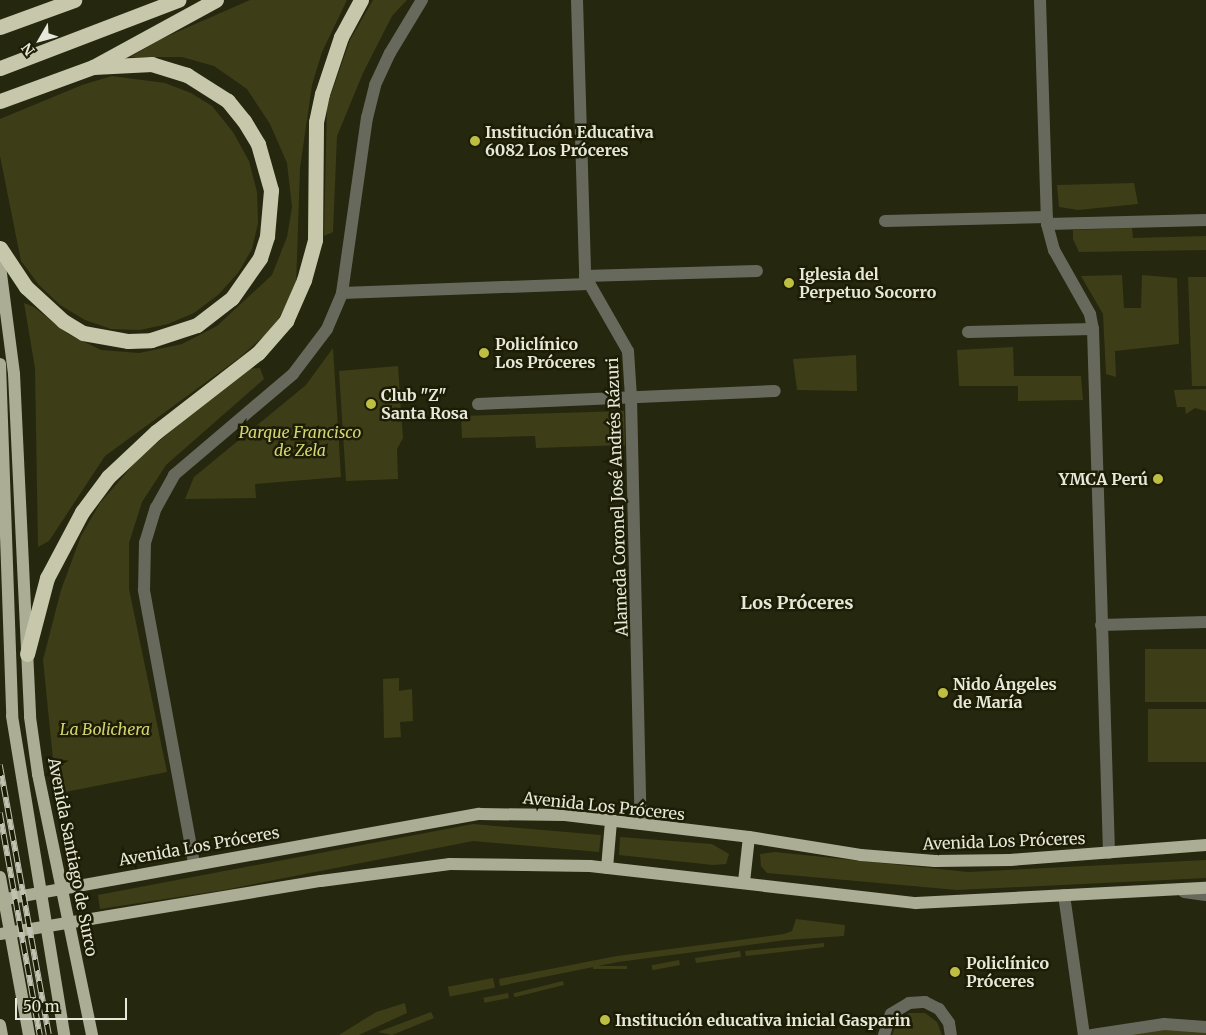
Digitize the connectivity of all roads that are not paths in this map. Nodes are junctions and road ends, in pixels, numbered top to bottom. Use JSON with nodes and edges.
{"nodes":[{"id":1,"x":74,"y":0,"type":"edge"},
{"id":2,"x":178,"y":0,"type":"edge"},
{"id":3,"x":216,"y":0,"type":"edge"},
{"id":4,"x":361,"y":0,"type":"edge"},
{"id":5,"x":422,"y":0,"type":"edge"},
{"id":6,"x":577,"y":0,"type":"edge"},
{"id":7,"x":1040,"y":0,"type":"edge"},
{"id":8,"x":0,"y":26,"type":"edge"},
{"id":9,"x":93,"y":67,"type":"junction"},
{"id":10,"x":0,"y":68,"type":"edge"},
{"id":11,"x":0,"y":101,"type":"edge"},
{"id":12,"x":1206,"y":220,"type":"edge"},
{"id":13,"x":885,"y":221,"type":"dead end"},
{"id":14,"x":1047,"y":221,"type":"junction"},
{"id":15,"x":0,"y":248,"type":"edge"},
{"id":16,"x":0,"y":266,"type":"edge"},
{"id":17,"x":757,"y":270,"type":"dead end"},
{"id":18,"x":586,"y":280,"type":"junction"},
{"id":19,"x":342,"y":293,"type":"junction"},
{"id":20,"x":1093,"y":329,"type":"junction"},
{"id":21,"x":968,"y":332,"type":"dead end"},
{"id":22,"x":0,"y":364,"type":"edge"},
{"id":23,"x":775,"y":391,"type":"dead end"},
{"id":24,"x":632,"y":398,"type":"junction"},
{"id":25,"x":478,"y":404,"type":"dead end"},
{"id":26,"x":1206,"y":622,"type":"edge"},
{"id":27,"x":1101,"y":625,"type":"junction"},
{"id":28,"x":27,"y":654,"type":"junction"},
{"id":29,"x":611,"y":821,"type":"junction"},
{"id":30,"x":641,"y":824,"type":"junction"},
{"id":31,"x":749,"y":837,"type":"junction"},
{"id":32,"x":1206,"y":845,"type":"edge"},
{"id":33,"x":1109,"y":853,"type":"junction"},
{"id":34,"x":194,"y":863,"type":"junction"},
{"id":35,"x":607,"y":868,"type":"junction"},
{"id":36,"x":0,"y":877,"type":"edge"},
{"id":37,"x":744,"y":882,"type":"junction"},
{"id":38,"x":63,"y":888,"type":"junction"},
{"id":39,"x":1206,"y":888,"type":"edge"},
{"id":40,"x":1171,"y":890,"type":"junction"},
{"id":41,"x":41,"y":893,"type":"junction"},
{"id":42,"x":1064,"y":895,"type":"junction"},
{"id":43,"x":1206,"y":895,"type":"edge"},
{"id":44,"x":2,"y":900,"type":"edge"},
{"id":45,"x":68,"y":923,"type":"junction"},
{"id":46,"x":46,"y":927,"type":"junction"},
{"id":47,"x":5,"y":933,"type":"edge"},
{"id":48,"x":0,"y":1025,"type":"edge"},
{"id":49,"x":1206,"y":1026,"type":"edge"},
{"id":50,"x":2,"y":1035,"type":"edge"},
{"id":51,"x":28,"y":1035,"type":"edge"},
{"id":52,"x":64,"y":1035,"type":"edge"},
{"id":53,"x":92,"y":1035,"type":"edge"},
{"id":54,"x":884,"y":1035,"type":"edge"},
{"id":55,"x":951,"y":1035,"type":"edge"},
{"id":56,"x":1084,"y":1035,"type":"edge"},
{"id":57,"x":1092,"y":1035,"type":"edge"}],
"edges":[{"from":1,"to":8,"type":"highway"},
{"from":2,"to":10,"type":"highway"},
{"from":3,"to":9,"type":"highway"},
{"from":4,"to":28,"type":"highway"},
{"from":5,"to":19,"type":"street"},
{"from":6,"to":18,"type":"street","name":"Alameda Coronel José Andrés Rázuri"},
{"from":7,"to":14,"type":"street"},
{"from":9,"to":11,"type":"highway"},
{"from":9,"to":15,"type":"highway"},
{"from":12,"to":14,"type":"street"},
{"from":13,"to":14,"type":"street"},
{"from":14,"to":20,"type":"street"},
{"from":16,"to":28,"type":"main road","name":"Avenida Santiago de Surco"},
{"from":17,"to":18,"type":"street"},
{"from":18,"to":19,"type":"street"},
{"from":18,"to":24,"type":"street","name":"Alameda Coronel José Andrés Rázuri"},
{"from":19,"to":34,"type":"street"},
{"from":20,"to":21,"type":"street"},
{"from":20,"to":27,"type":"street"},
{"from":22,"to":41,"type":"main road"},
{"from":23,"to":24,"type":"street"},
{"from":24,"to":25,"type":"street"},
{"from":24,"to":30,"type":"street","name":"Alameda Coronel José Andrés Rázuri"},
{"from":26,"to":27,"type":"street"},
{"from":27,"to":33,"type":"street"},
{"from":28,"to":38,"type":"main road","name":"Avenida Santiago de Surco"},
{"from":29,"to":30,"type":"main road","name":"Avenida Los Próceres"},
{"from":29,"to":34,"type":"main road","name":"Avenida Los Próceres"},
{"from":29,"to":35,"type":"main road"},
{"from":30,"to":31,"type":"main road","name":"Avenida Los Próceres"},
{"from":31,"to":33,"type":"main road","name":"Avenida Los Próceres"},
{"from":31,"to":37,"type":"main road"},
{"from":32,"to":33,"type":"main road","name":"Avenida Los Próceres"},
{"from":34,"to":38,"type":"main road","name":"Avenida Los Próceres"},
{"from":35,"to":37,"type":"main road"},
{"from":35,"to":45,"type":"main road"},
{"from":36,"to":44,"type":"main road"},
{"from":37,"to":42,"type":"main road"},
{"from":38,"to":41,"type":"main road","name":"Avenida Los Próceres"},
{"from":38,"to":45,"type":"main road","name":"Avenida Santiago de Surco"},
{"from":39,"to":40,"type":"main road"},
{"from":40,"to":42,"type":"main road"},
{"from":40,"to":43,"type":"street"},
{"from":41,"to":44,"type":"main road","name":"Avenida Los Próceres"},
{"from":41,"to":46,"type":"main road"},
{"from":42,"to":56,"type":"street"},
{"from":44,"to":47,"type":"main road"},
{"from":45,"to":46,"type":"main road"},
{"from":45,"to":53,"type":"main road","name":"Avenida Santiago de Surco"},
{"from":46,"to":47,"type":"main road"},
{"from":46,"to":52,"type":"main road"},
{"from":47,"to":51,"type":"main road"},
{"from":48,"to":50,"type":"main road"},
{"from":49,"to":57,"type":"street"},
{"from":54,"to":55,"type":"street"}]}
